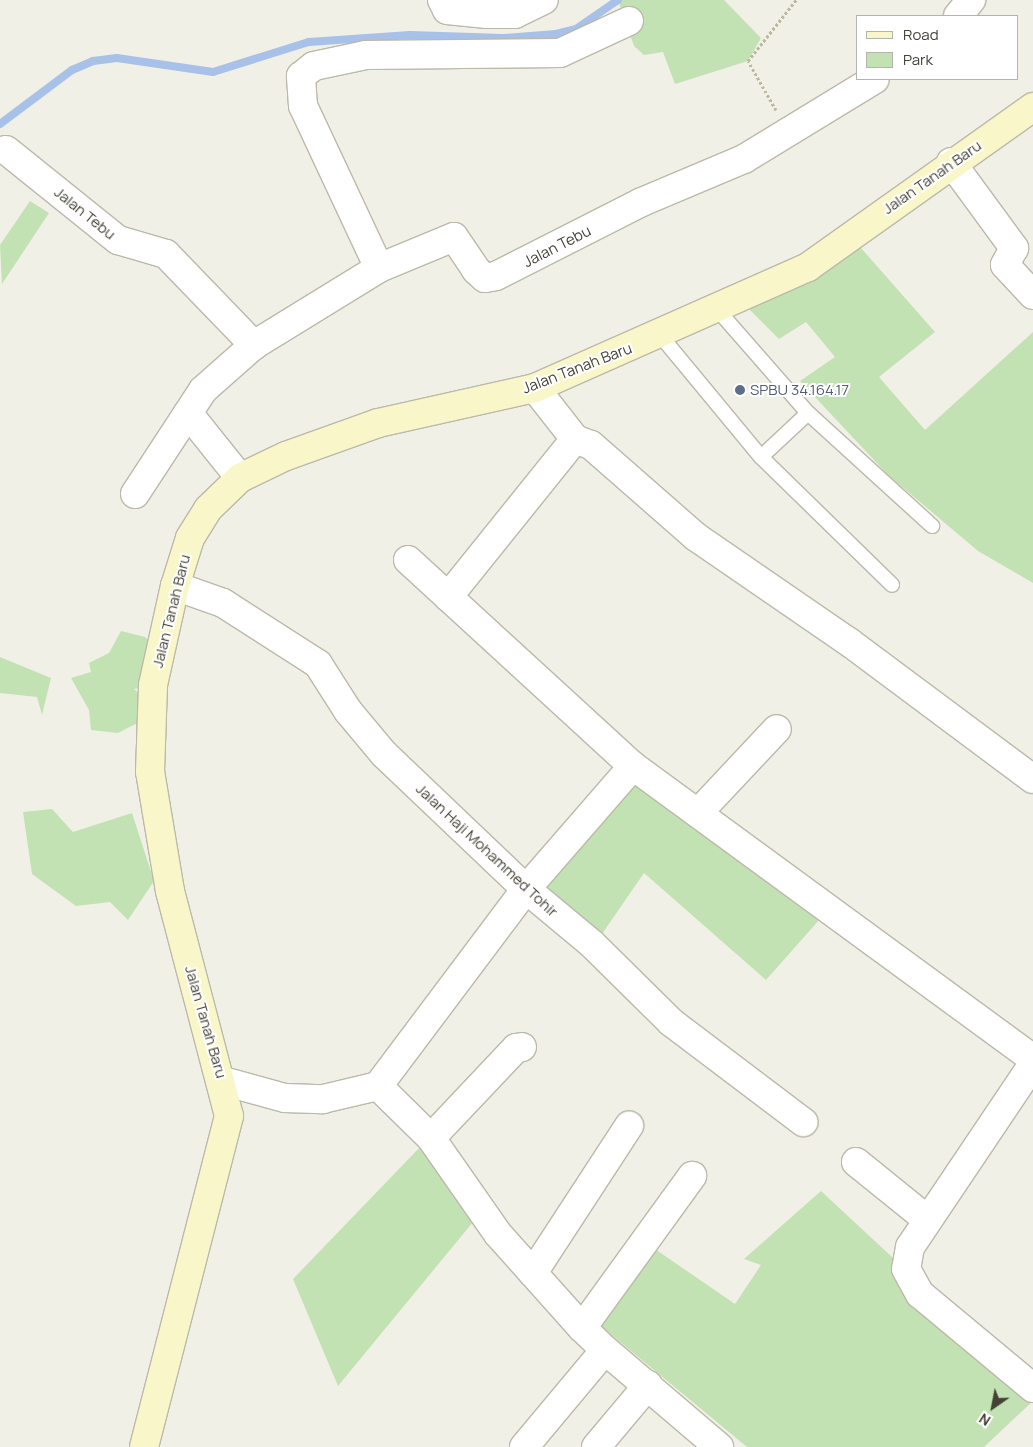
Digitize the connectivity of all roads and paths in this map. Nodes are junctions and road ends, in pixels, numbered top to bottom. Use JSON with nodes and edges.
{"nodes":[{"id":1,"x":442,"y":0,"type":"edge"},
{"id":2,"x":544,"y":0,"type":"edge"},
{"id":3,"x":796,"y":0,"type":"edge"},
{"id":4,"x":971,"y":0,"type":"edge"},
{"id":5,"x":959,"y":15,"type":"edge"},
{"id":6,"x":629,"y":21,"type":"dead end"},
{"id":7,"x":873,"y":80,"type":"edge"},
{"id":8,"x":1033,"y":107,"type":"edge"},
{"id":9,"x":789,"y":131,"type":"junction"},
{"id":10,"x":6,"y":150,"type":"dead end"},
{"id":11,"x":951,"y":162,"type":"junction"},
{"id":12,"x":380,"y":268,"type":"junction"},
{"id":13,"x":1033,"y":295,"type":"edge"},
{"id":14,"x":716,"y":308,"type":"junction"},
{"id":15,"x":660,"y":335,"type":"junction"},
{"id":16,"x":254,"y":345,"type":"junction"},
{"id":17,"x":535,"y":388,"type":"junction"},
{"id":18,"x":808,"y":413,"type":"junction"},
{"id":19,"x":196,"y":423,"type":"junction"},
{"id":20,"x":575,"y":439,"type":"junction"},
{"id":21,"x":761,"y":457,"type":"junction"},
{"id":22,"x":235,"y":472,"type":"junction"},
{"id":23,"x":135,"y":494,"type":"dead end"},
{"id":24,"x":932,"y":526,"type":"dead end"},
{"id":25,"x":408,"y":560,"type":"dead end"},
{"id":26,"x":175,"y":586,"type":"junction"},
{"id":27,"x":892,"y":586,"type":"dead end"},
{"id":28,"x":448,"y":597,"type":"junction"},
{"id":29,"x":777,"y":729,"type":"dead end"},
{"id":30,"x":633,"y":766,"type":"junction"},
{"id":31,"x":1033,"y":779,"type":"edge"},
{"id":32,"x":698,"y":813,"type":"junction"},
{"id":33,"x":526,"y":889,"type":"junction"},
{"id":34,"x":522,"y":1047,"type":"dead end"},
{"id":35,"x":1033,"y":1059,"type":"edge"},
{"id":36,"x":1033,"y":1064,"type":"edge"},
{"id":37,"x":223,"y":1081,"type":"junction"},
{"id":38,"x":378,"y":1086,"type":"junction"},
{"id":39,"x":803,"y":1122,"type":"dead end"},
{"id":40,"x":629,"y":1126,"type":"dead end"},
{"id":41,"x":431,"y":1138,"type":"junction"},
{"id":42,"x":856,"y":1162,"type":"dead end"},
{"id":43,"x":692,"y":1176,"type":"dead end"},
{"id":44,"x":928,"y":1220,"type":"junction"},
{"id":45,"x":533,"y":1273,"type":"junction"},
{"id":46,"x":582,"y":1328,"type":"junction"},
{"id":47,"x":605,"y":1350,"type":"junction"},
{"id":48,"x":648,"y":1385,"type":"junction"},
{"id":49,"x":1033,"y":1388,"type":"edge"},
{"id":50,"x":144,"y":1447,"type":"edge"},
{"id":51,"x":524,"y":1447,"type":"edge"},
{"id":52,"x":596,"y":1447,"type":"edge"},
{"id":53,"x":719,"y":1447,"type":"edge"}],
"edges":[{"from":1,"to":2,"type":"street"},
{"from":3,"to":9,"type":"path"},
{"from":4,"to":5,"type":"street"},
{"from":6,"to":12,"type":"street"},
{"from":7,"to":9,"type":"street","name":"Jalan Tebu"},
{"from":8,"to":11,"type":"main road","name":"Jalan Tanah Baru"},
{"from":9,"to":12,"type":"street","name":"Jalan Tebu"},
{"from":10,"to":16,"type":"street","name":"Jalan Tebu"},
{"from":11,"to":13,"type":"street"},
{"from":11,"to":14,"type":"main road","name":"Jalan Tanah Baru"},
{"from":12,"to":16,"type":"street","name":"Jalan Tebu"},
{"from":14,"to":15,"type":"main road","name":"Jalan Tanah Baru"},
{"from":14,"to":18,"type":"lane"},
{"from":15,"to":17,"type":"main road","name":"Jalan Tanah Baru"},
{"from":15,"to":21,"type":"lane"},
{"from":16,"to":19,"type":"street","name":"Jalan Tebu"},
{"from":17,"to":20,"type":"street"},
{"from":17,"to":22,"type":"main road","name":"Jalan Tanah Baru"},
{"from":18,"to":21,"type":"lane"},
{"from":18,"to":24,"type":"lane"},
{"from":19,"to":22,"type":"street"},
{"from":19,"to":23,"type":"street","name":"Jalan Tebu"},
{"from":20,"to":28,"type":"street"},
{"from":20,"to":31,"type":"street"},
{"from":21,"to":27,"type":"lane"},
{"from":22,"to":26,"type":"main road","name":"Jalan Tanah Baru"},
{"from":25,"to":28,"type":"street"},
{"from":26,"to":33,"type":"street","name":"Jalan Haji Mohammed Tohir"},
{"from":26,"to":37,"type":"main road","name":"Jalan Tanah Baru"},
{"from":28,"to":30,"type":"street"},
{"from":29,"to":32,"type":"street"},
{"from":30,"to":32,"type":"street"},
{"from":30,"to":33,"type":"street"},
{"from":32,"to":35,"type":"street"},
{"from":33,"to":38,"type":"street"},
{"from":33,"to":39,"type":"street","name":"Jalan Haji Mohammed Tohir"},
{"from":34,"to":41,"type":"street"},
{"from":36,"to":44,"type":"street"},
{"from":37,"to":38,"type":"street"},
{"from":37,"to":50,"type":"main road","name":"Jalan Tanah Baru"},
{"from":38,"to":41,"type":"street"},
{"from":40,"to":45,"type":"street"},
{"from":41,"to":45,"type":"street"},
{"from":42,"to":44,"type":"street"},
{"from":43,"to":46,"type":"street"},
{"from":44,"to":49,"type":"street"},
{"from":45,"to":46,"type":"street"},
{"from":46,"to":47,"type":"street"},
{"from":47,"to":48,"type":"street"},
{"from":47,"to":51,"type":"street"},
{"from":48,"to":52,"type":"street"},
{"from":48,"to":53,"type":"street"}]}
